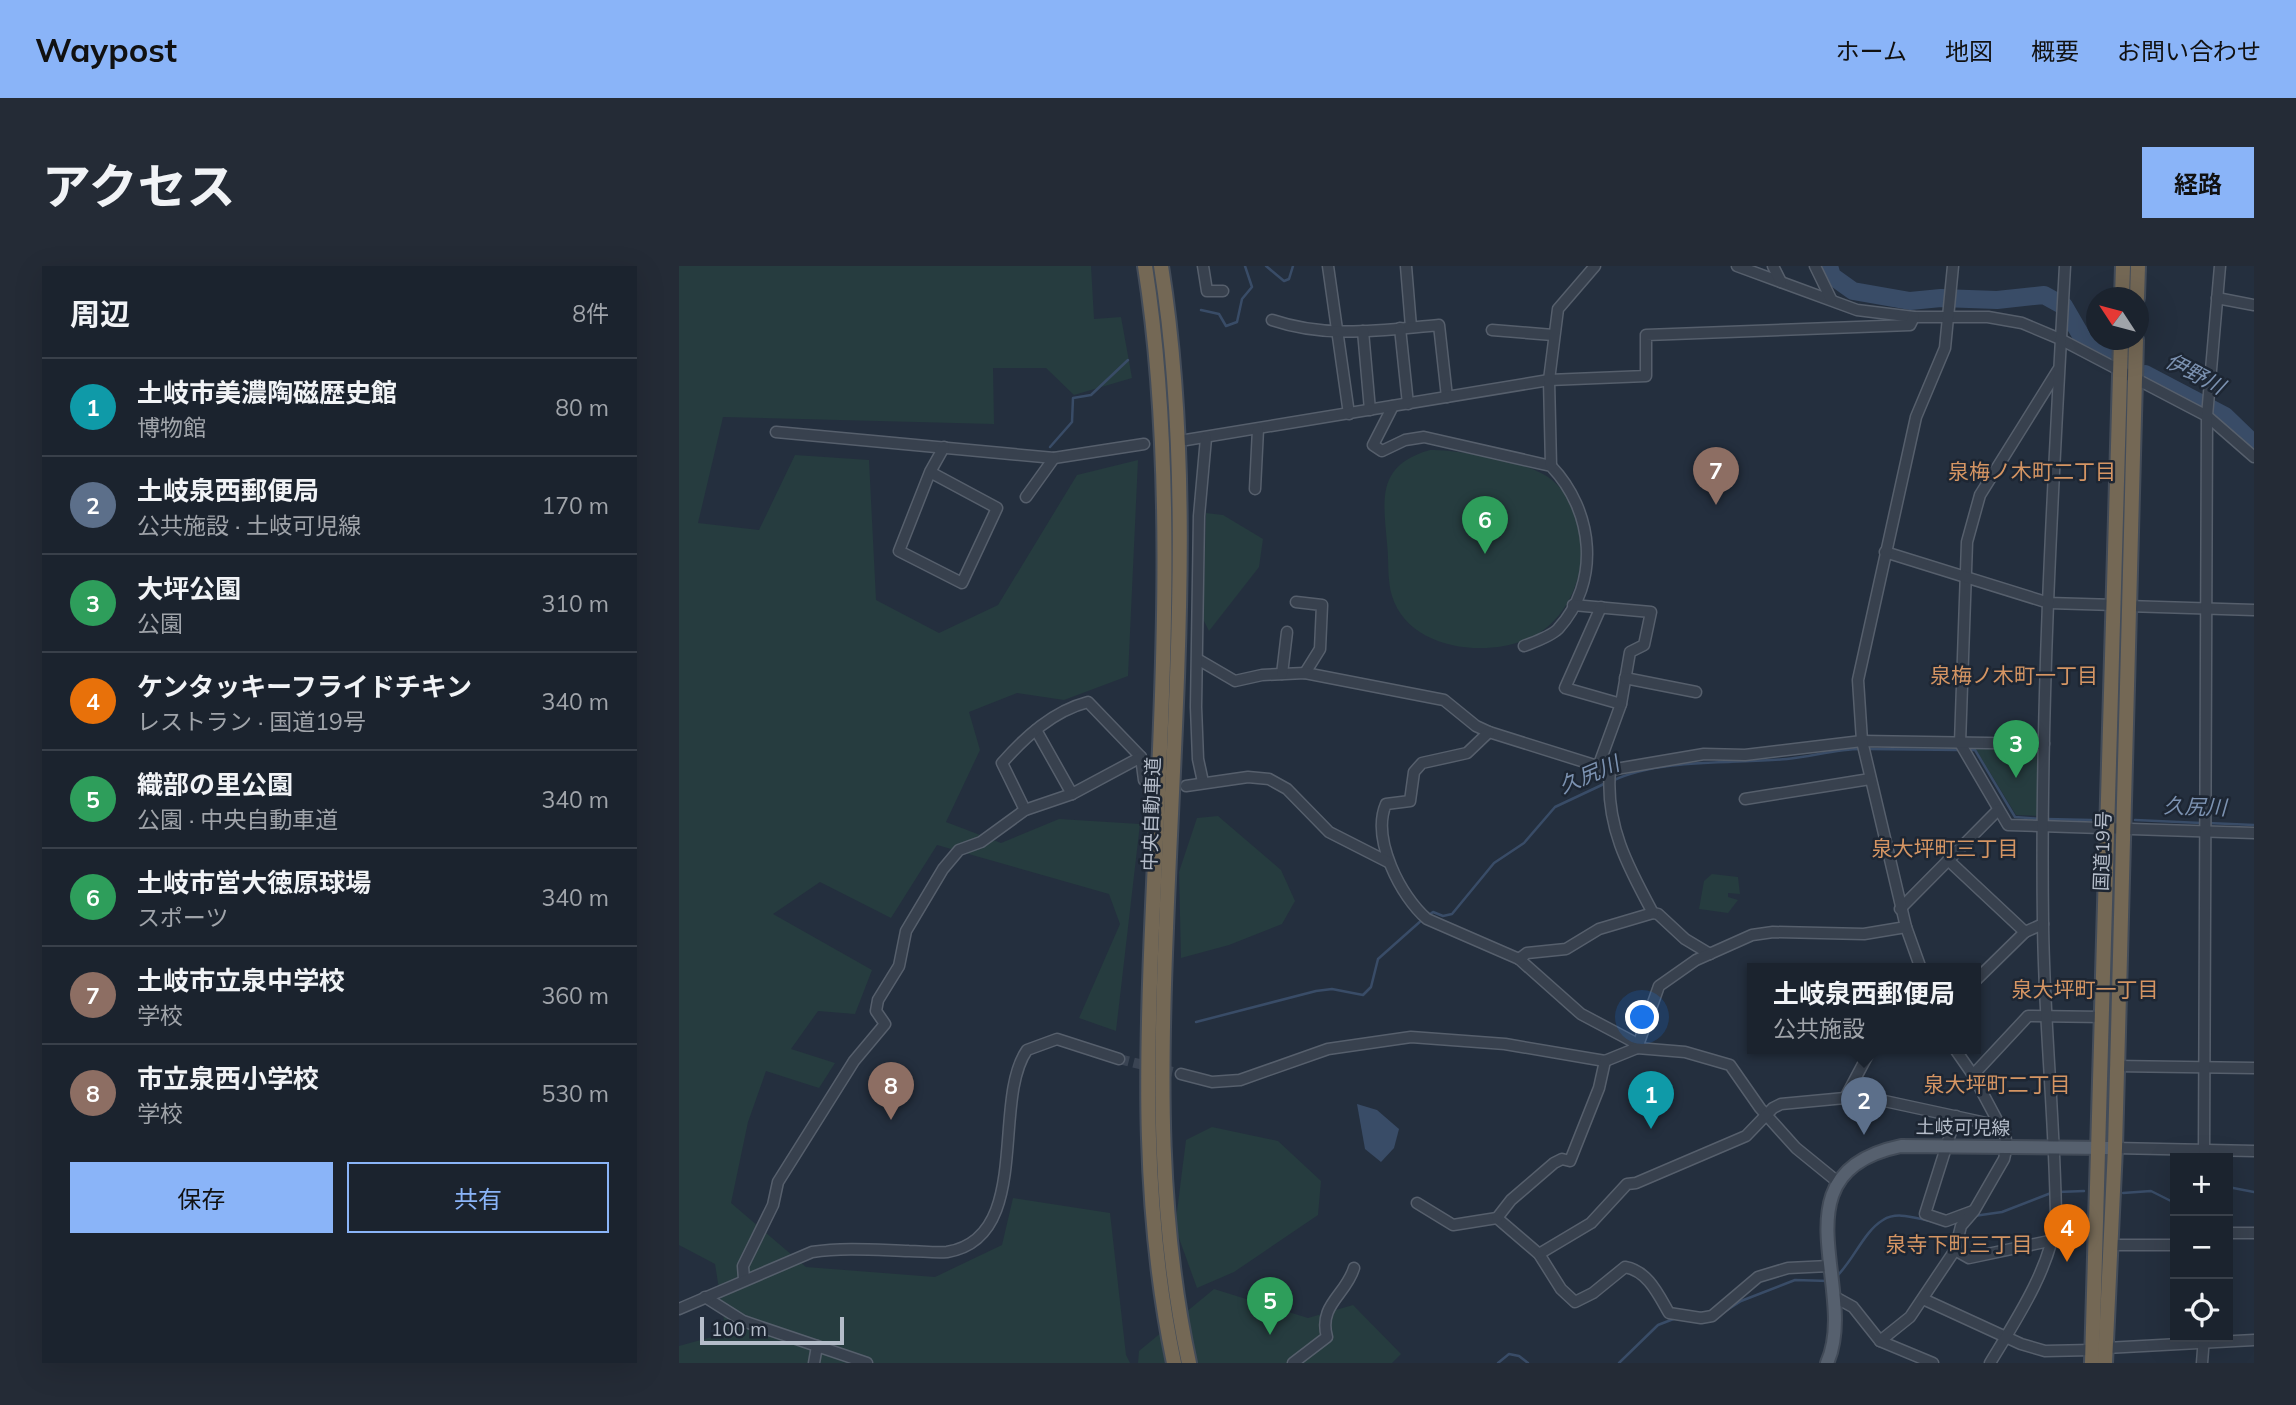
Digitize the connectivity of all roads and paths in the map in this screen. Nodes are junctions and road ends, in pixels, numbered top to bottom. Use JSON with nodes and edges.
{"nodes":[{"id":1,"x":1145,"y":266,"type":"edge"},
{"id":2,"x":1161,"y":266,"type":"edge"},
{"id":3,"x":1203,"y":266,"type":"edge"},
{"id":4,"x":1328,"y":266,"type":"edge"},
{"id":5,"x":1406,"y":266,"type":"edge"},
{"id":6,"x":1737,"y":266,"type":"edge"},
{"id":7,"x":1773,"y":266,"type":"edge"},
{"id":8,"x":1815,"y":266,"type":"edge"},
{"id":9,"x":1954,"y":266,"type":"edge"},
{"id":10,"x":2065,"y":266,"type":"edge"},
{"id":11,"x":2123,"y":266,"type":"edge"},
{"id":12,"x":2138,"y":266,"type":"edge"},
{"id":13,"x":2220,"y":266,"type":"edge"},
{"id":14,"x":1591,"y":267,"type":"edge"},
{"id":15,"x":1781,"y":282,"type":"junction"},
{"id":16,"x":2122,"y":287,"type":"edge"},
{"id":17,"x":2137,"y":287,"type":"edge"},
{"id":18,"x":1223,"y":291,"type":"dead end"},
{"id":19,"x":2217,"y":298,"type":"junction"},
{"id":20,"x":1831,"y":299,"type":"junction"},
{"id":21,"x":2254,"y":305,"type":"edge"},
{"id":22,"x":1947,"y":310,"type":"junction"},
{"id":23,"x":1914,"y":317,"type":"junction"},
{"id":24,"x":1272,"y":320,"type":"dead end"},
{"id":25,"x":1405,"y":328,"type":"junction"},
{"id":26,"x":1492,"y":330,"type":"dead end"},
{"id":27,"x":1363,"y":331,"type":"junction"},
{"id":28,"x":1338,"y":333,"type":"junction"},
{"id":29,"x":1553,"y":335,"type":"junction"},
{"id":30,"x":2060,"y":339,"type":"junction"},
{"id":31,"x":2121,"y":350,"type":"edge"},
{"id":32,"x":2135,"y":350,"type":"edge"},
{"id":33,"x":2058,"y":369,"type":"junction"},
{"id":34,"x":2120,"y":372,"type":"junction"},
{"id":35,"x":2134,"y":379,"type":"junction"},
{"id":36,"x":1549,"y":380,"type":"junction"},
{"id":37,"x":1447,"y":397,"type":"junction"},
{"id":38,"x":1408,"y":404,"type":"junction"},
{"id":39,"x":1393,"y":407,"type":"junction"},
{"id":40,"x":1370,"y":410,"type":"junction"},
{"id":41,"x":1349,"y":414,"type":"junction"},
{"id":42,"x":2207,"y":415,"type":"junction"},
{"id":43,"x":1258,"y":429,"type":"junction"},
{"id":44,"x":776,"y":432,"type":"dead end"},
{"id":45,"x":1206,"y":438,"type":"junction"},
{"id":46,"x":1186,"y":440,"type":"dead end"},
{"id":47,"x":1144,"y":444,"type":"dead end"},
{"id":48,"x":944,"y":447,"type":"junction"},
{"id":49,"x":2254,"y":457,"type":"edge"},
{"id":50,"x":1054,"y":458,"type":"junction"},
{"id":51,"x":1551,"y":466,"type":"junction"},
{"id":52,"x":930,"y":472,"type":"junction"},
{"id":53,"x":1255,"y":489,"type":"dead end"},
{"id":54,"x":1026,"y":497,"type":"dead end"},
{"id":55,"x":1885,"y":552,"type":"junction"},
{"id":56,"x":1965,"y":577,"type":"junction"},
{"id":57,"x":1296,"y":602,"type":"dead end"},
{"id":58,"x":2049,"y":603,"type":"junction"},
{"id":59,"x":1573,"y":605,"type":"junction"},
{"id":60,"x":2121,"y":606,"type":"junction"},
{"id":61,"x":1601,"y":607,"type":"junction"},
{"id":62,"x":2206,"y":608,"type":"junction"},
{"id":63,"x":2254,"y":610,"type":"edge"},
{"id":64,"x":1287,"y":632,"type":"dead end"},
{"id":65,"x":1524,"y":646,"type":"dead end"},
{"id":66,"x":1199,"y":660,"type":"junction"},
{"id":67,"x":1305,"y":673,"type":"junction"},
{"id":68,"x":1282,"y":674,"type":"junction"},
{"id":69,"x":1625,"y":678,"type":"junction"},
{"id":70,"x":1696,"y":692,"type":"dead end"},
{"id":71,"x":1621,"y":704,"type":"junction"},
{"id":72,"x":1036,"y":730,"type":"junction"},
{"id":73,"x":1489,"y":732,"type":"junction"},
{"id":74,"x":1862,"y":741,"type":"junction"},
{"id":75,"x":1960,"y":743,"type":"junction"},
{"id":76,"x":2044,"y":744,"type":"junction"},
{"id":77,"x":1141,"y":757,"type":"junction"},
{"id":78,"x":1598,"y":767,"type":"junction"},
{"id":79,"x":1610,"y":778,"type":"junction"},
{"id":80,"x":1870,"y":779,"type":"junction"},
{"id":81,"x":1203,"y":782,"type":"junction"},
{"id":82,"x":1152,"y":783,"type":"dead end"},
{"id":83,"x":1186,"y":786,"type":"dead end"},
{"id":84,"x":1072,"y":794,"type":"junction"},
{"id":85,"x":1745,"y":799,"type":"dead end"},
{"id":86,"x":1025,"y":810,"type":"junction"},
{"id":87,"x":1998,"y":810,"type":"junction"},
{"id":88,"x":2044,"y":827,"type":"junction"},
{"id":89,"x":2116,"y":827,"type":"junction"},
{"id":90,"x":2205,"y":832,"type":"junction"},
{"id":91,"x":2254,"y":833,"type":"edge"},
{"id":92,"x":1948,"y":860,"type":"junction"},
{"id":93,"x":1388,"y":862,"type":"junction"},
{"id":94,"x":1900,"y":909,"type":"junction"},
{"id":95,"x":1653,"y":913,"type":"junction"},
{"id":96,"x":2043,"y":924,"type":"junction"},
{"id":97,"x":1906,"y":927,"type":"junction"},
{"id":98,"x":2025,"y":932,"type":"junction"},
{"id":99,"x":1710,"y":954,"type":"junction"},
{"id":100,"x":1519,"y":959,"type":"junction"},
{"id":101,"x":1919,"y":963,"type":"edge"},
{"id":102,"x":1981,"y":975,"type":"edge"},
{"id":103,"x":2047,"y":1016,"type":"junction"},
{"id":104,"x":2103,"y":1017,"type":"junction"},
{"id":105,"x":1637,"y":1048,"type":"junction"},
{"id":106,"x":1868,"y":1054,"type":"edge"},
{"id":107,"x":1958,"y":1054,"type":"edge"},
{"id":108,"x":1119,"y":1059,"type":"tunnel mouth"},
{"id":109,"x":1605,"y":1061,"type":"junction"},
{"id":110,"x":2115,"y":1066,"type":"junction"},
{"id":111,"x":2205,"y":1067,"type":"junction"},
{"id":112,"x":2254,"y":1068,"type":"edge"},
{"id":113,"x":1181,"y":1074,"type":"tunnel mouth"},
{"id":114,"x":1973,"y":1075,"type":"junction"},
{"id":115,"x":1845,"y":1098,"type":"junction"},
{"id":116,"x":1767,"y":1116,"type":"junction"},
{"id":117,"x":1956,"y":1116,"type":"junction"},
{"id":118,"x":2000,"y":1126,"type":"junction"},
{"id":119,"x":1947,"y":1145,"type":"junction"},
{"id":120,"x":2007,"y":1146,"type":"junction"},
{"id":121,"x":2053,"y":1149,"type":"junction"},
{"id":122,"x":2108,"y":1149,"type":"junction"},
{"id":123,"x":2254,"y":1151,"type":"edge"},
{"id":124,"x":2185,"y":1153,"type":"edge"},
{"id":125,"x":2204,"y":1153,"type":"edge"},
{"id":126,"x":2221,"y":1153,"type":"edge"},
{"id":127,"x":1839,"y":1183,"type":"junction"},
{"id":128,"x":1417,"y":1203,"type":"dead end"},
{"id":129,"x":1974,"y":1211,"type":"junction"},
{"id":130,"x":1496,"y":1218,"type":"junction"},
{"id":131,"x":2233,"y":1233,"type":"edge"},
{"id":132,"x":2254,"y":1233,"type":"edge"},
{"id":133,"x":2053,"y":1240,"type":"junction"},
{"id":134,"x":2112,"y":1245,"type":"junction"},
{"id":135,"x":2170,"y":1245,"type":"edge"},
{"id":136,"x":1955,"y":1250,"type":"junction"},
{"id":137,"x":1539,"y":1254,"type":"junction"},
{"id":138,"x":1355,"y":1268,"type":"dead end"},
{"id":139,"x":1829,"y":1269,"type":"junction"},
{"id":140,"x":744,"y":1279,"type":"junction"},
{"id":141,"x":1832,"y":1292,"type":"junction"},
{"id":142,"x":705,"y":1297,"type":"junction"},
{"id":143,"x":1923,"y":1299,"type":"junction"},
{"id":144,"x":679,"y":1310,"type":"edge"},
{"id":145,"x":2006,"y":1337,"type":"junction"},
{"id":146,"x":2233,"y":1340,"type":"edge"},
{"id":147,"x":2254,"y":1340,"type":"edge"},
{"id":148,"x":1880,"y":1341,"type":"junction"},
{"id":149,"x":2191,"y":1342,"type":"edge"},
{"id":150,"x":2204,"y":1342,"type":"edge"},
{"id":151,"x":817,"y":1346,"type":"junction"},
{"id":152,"x":2099,"y":1356,"type":"edge"},
{"id":153,"x":814,"y":1363,"type":"edge"},
{"id":154,"x":867,"y":1363,"type":"edge"},
{"id":155,"x":1174,"y":1363,"type":"edge"},
{"id":156,"x":1189,"y":1363,"type":"edge"},
{"id":157,"x":1293,"y":1363,"type":"edge"},
{"id":158,"x":1827,"y":1363,"type":"edge"},
{"id":159,"x":1933,"y":1363,"type":"edge"},
{"id":160,"x":1990,"y":1363,"type":"edge"},
{"id":161,"x":2202,"y":1363,"type":"edge"}],
"edges":[{"from":1,"to":155,"type":"highway","name":"中央自動車道"},
{"from":2,"to":156,"type":"highway","name":"中央自動車道"},
{"from":3,"to":18,"type":"street"},
{"from":4,"to":28,"type":"street"},
{"from":5,"to":25,"type":"street"},
{"from":6,"to":15,"type":"street"},
{"from":7,"to":15,"type":"street"},
{"from":8,"to":20,"type":"street"},
{"from":9,"to":22,"type":"street"},
{"from":10,"to":30,"type":"street"},
{"from":11,"to":16,"type":"highway"},
{"from":12,"to":17,"type":"highway"},
{"from":13,"to":19,"type":"street"},
{"from":14,"to":29,"type":"street"},
{"from":15,"to":20,"type":"street"},
{"from":19,"to":21,"type":"street"},
{"from":19,"to":42,"type":"street"},
{"from":20,"to":23,"type":"street"},
{"from":22,"to":23,"type":"street"},
{"from":22,"to":30,"type":"street"},
{"from":22,"to":55,"type":"street"},
{"from":23,"to":36,"type":"street"},
{"from":24,"to":28,"type":"street"},
{"from":25,"to":27,"type":"street"},
{"from":25,"to":37,"type":"street"},
{"from":25,"to":38,"type":"street"},
{"from":26,"to":29,"type":"street"},
{"from":27,"to":28,"type":"street"},
{"from":27,"to":40,"type":"street"},
{"from":28,"to":41,"type":"street"},
{"from":29,"to":36,"type":"street"},
{"from":30,"to":33,"type":"street"},
{"from":30,"to":34,"type":"street"},
{"from":31,"to":34,"type":"highway","name":"国道19号"},
{"from":32,"to":35,"type":"highway","name":"国道19号"},
{"from":33,"to":56,"type":"street"},
{"from":33,"to":58,"type":"street"},
{"from":34,"to":35,"type":"street"},
{"from":34,"to":60,"type":"highway","name":"国道19号"},
{"from":35,"to":42,"type":"street"},
{"from":35,"to":60,"type":"highway","name":"国道19号"},
{"from":36,"to":37,"type":"street"},
{"from":36,"to":51,"type":"street"},
{"from":37,"to":38,"type":"street"},
{"from":38,"to":39,"type":"street"},
{"from":39,"to":40,"type":"street"},
{"from":39,"to":51,"type":"street"},
{"from":40,"to":41,"type":"street"},
{"from":41,"to":43,"type":"street"},
{"from":42,"to":49,"type":"street"},
{"from":42,"to":62,"type":"street"},
{"from":43,"to":45,"type":"street"},
{"from":43,"to":53,"type":"street"},
{"from":44,"to":48,"type":"street"},
{"from":45,"to":46,"type":"street"},
{"from":45,"to":66,"type":"street"},
{"from":47,"to":50,"type":"street"},
{"from":48,"to":50,"type":"street"},
{"from":48,"to":52,"type":"street"},
{"from":50,"to":54,"type":"street"},
{"from":51,"to":59,"type":"street"},
{"from":52,"to":52,"type":"street"},
{"from":55,"to":56,"type":"street"},
{"from":55,"to":74,"type":"street"},
{"from":56,"to":58,"type":"street"},
{"from":56,"to":75,"type":"street"},
{"from":57,"to":67,"type":"street"},
{"from":58,"to":60,"type":"street"},
{"from":58,"to":76,"type":"street"},
{"from":59,"to":61,"type":"street"},
{"from":59,"to":65,"type":"street"},
{"from":60,"to":62,"type":"street"},
{"from":60,"to":89,"type":"highway","name":"国道19号"},
{"from":61,"to":69,"type":"street"},
{"from":61,"to":71,"type":"street"},
{"from":62,"to":63,"type":"street"},
{"from":62,"to":90,"type":"street"},
{"from":64,"to":68,"type":"street"},
{"from":66,"to":68,"type":"street"},
{"from":66,"to":81,"type":"street"},
{"from":67,"to":68,"type":"street"},
{"from":67,"to":73,"type":"street"},
{"from":69,"to":70,"type":"street"},
{"from":69,"to":71,"type":"street"},
{"from":71,"to":78,"type":"street"},
{"from":72,"to":77,"type":"street"},
{"from":72,"to":84,"type":"street"},
{"from":72,"to":86,"type":"street"},
{"from":73,"to":78,"type":"street"},
{"from":73,"to":93,"type":"street"},
{"from":74,"to":75,"type":"street"},
{"from":74,"to":79,"type":"street"},
{"from":74,"to":80,"type":"street"},
{"from":75,"to":76,"type":"street"},
{"from":75,"to":87,"type":"street"},
{"from":76,"to":88,"type":"street"},
{"from":77,"to":82,"type":"street"},
{"from":77,"to":84,"type":"street"},
{"from":78,"to":79,"type":"street"},
{"from":79,"to":95,"type":"street"},
{"from":80,"to":85,"type":"street"},
{"from":80,"to":94,"type":"street"},
{"from":81,"to":83,"type":"street"},
{"from":81,"to":93,"type":"street"},
{"from":84,"to":86,"type":"street"},
{"from":86,"to":140,"type":"street"},
{"from":87,"to":88,"type":"street"},
{"from":87,"to":92,"type":"street"},
{"from":88,"to":89,"type":"street"},
{"from":88,"to":96,"type":"street"},
{"from":89,"to":90,"type":"street"},
{"from":89,"to":104,"type":"highway","name":"国道19号"},
{"from":89,"to":110,"type":"highway","name":"国道19号"},
{"from":90,"to":91,"type":"street"},
{"from":90,"to":111,"type":"street"},
{"from":92,"to":94,"type":"street"},
{"from":92,"to":98,"type":"street"},
{"from":93,"to":100,"type":"street"},
{"from":94,"to":97,"type":"street"},
{"from":95,"to":99,"type":"street"},
{"from":95,"to":100,"type":"street"},
{"from":96,"to":98,"type":"street"},
{"from":96,"to":103,"type":"street"},
{"from":97,"to":99,"type":"street"},
{"from":97,"to":101,"type":"street"},
{"from":98,"to":102,"type":"street"},
{"from":99,"to":105,"type":"street"},
{"from":100,"to":105,"type":"street"},
{"from":103,"to":104,"type":"street"},
{"from":103,"to":114,"type":"street"},
{"from":103,"to":121,"type":"street"},
{"from":104,"to":122,"type":"highway","name":"国道19号"},
{"from":105,"to":109,"type":"street"},
{"from":105,"to":116,"type":"street"},
{"from":106,"to":115,"type":"street"},
{"from":107,"to":114,"type":"street"},
{"from":108,"to":140,"type":"street"},
{"from":109,"to":113,"type":"street"},
{"from":109,"to":130,"type":"street"},
{"from":110,"to":111,"type":"street"},
{"from":110,"to":122,"type":"highway","name":"国道19号"},
{"from":111,"to":112,"type":"street"},
{"from":111,"to":125,"type":"street"},
{"from":114,"to":118,"type":"street"},
{"from":115,"to":116,"type":"street"},
{"from":115,"to":117,"type":"street"},
{"from":116,"to":127,"type":"street"},
{"from":116,"to":137,"type":"street"},
{"from":117,"to":118,"type":"street"},
{"from":117,"to":119,"type":"street"},
{"from":118,"to":120,"type":"street"},
{"from":119,"to":120,"type":"main road","name":"土岐可児線"},
{"from":119,"to":127,"type":"main road","name":"土岐可児線"},
{"from":119,"to":129,"type":"street"},
{"from":120,"to":121,"type":"main road","name":"土岐可児線"},
{"from":120,"to":129,"type":"street"},
{"from":121,"to":122,"type":"main road","name":"土岐可児線"},
{"from":121,"to":133,"type":"street"},
{"from":122,"to":124,"type":"street"},
{"from":122,"to":134,"type":"highway","name":"国道19号"},
{"from":122,"to":152,"type":"highway","name":"国道19号"},
{"from":123,"to":126,"type":"street"},
{"from":127,"to":139,"type":"main road"},
{"from":128,"to":130,"type":"street"},
{"from":129,"to":136,"type":"street"},
{"from":130,"to":137,"type":"street"},
{"from":131,"to":132,"type":"street"},
{"from":133,"to":136,"type":"street"},
{"from":133,"to":145,"type":"street"},
{"from":134,"to":135,"type":"street"},
{"from":134,"to":152,"type":"highway","name":"国道19号"},
{"from":136,"to":143,"type":"street"},
{"from":137,"to":139,"type":"street"},
{"from":138,"to":157,"type":"street"},
{"from":139,"to":141,"type":"main road"},
{"from":140,"to":142,"type":"street"},
{"from":141,"to":148,"type":"street"},
{"from":141,"to":158,"type":"main road"},
{"from":142,"to":144,"type":"street"},
{"from":142,"to":151,"type":"street"},
{"from":143,"to":145,"type":"street"},
{"from":143,"to":148,"type":"street"},
{"from":145,"to":152,"type":"street"},
{"from":145,"to":160,"type":"street"},
{"from":146,"to":147,"type":"street"},
{"from":148,"to":159,"type":"street"},
{"from":149,"to":152,"type":"street"},
{"from":150,"to":161,"type":"street"},
{"from":151,"to":153,"type":"street"},
{"from":151,"to":154,"type":"street"}]}
